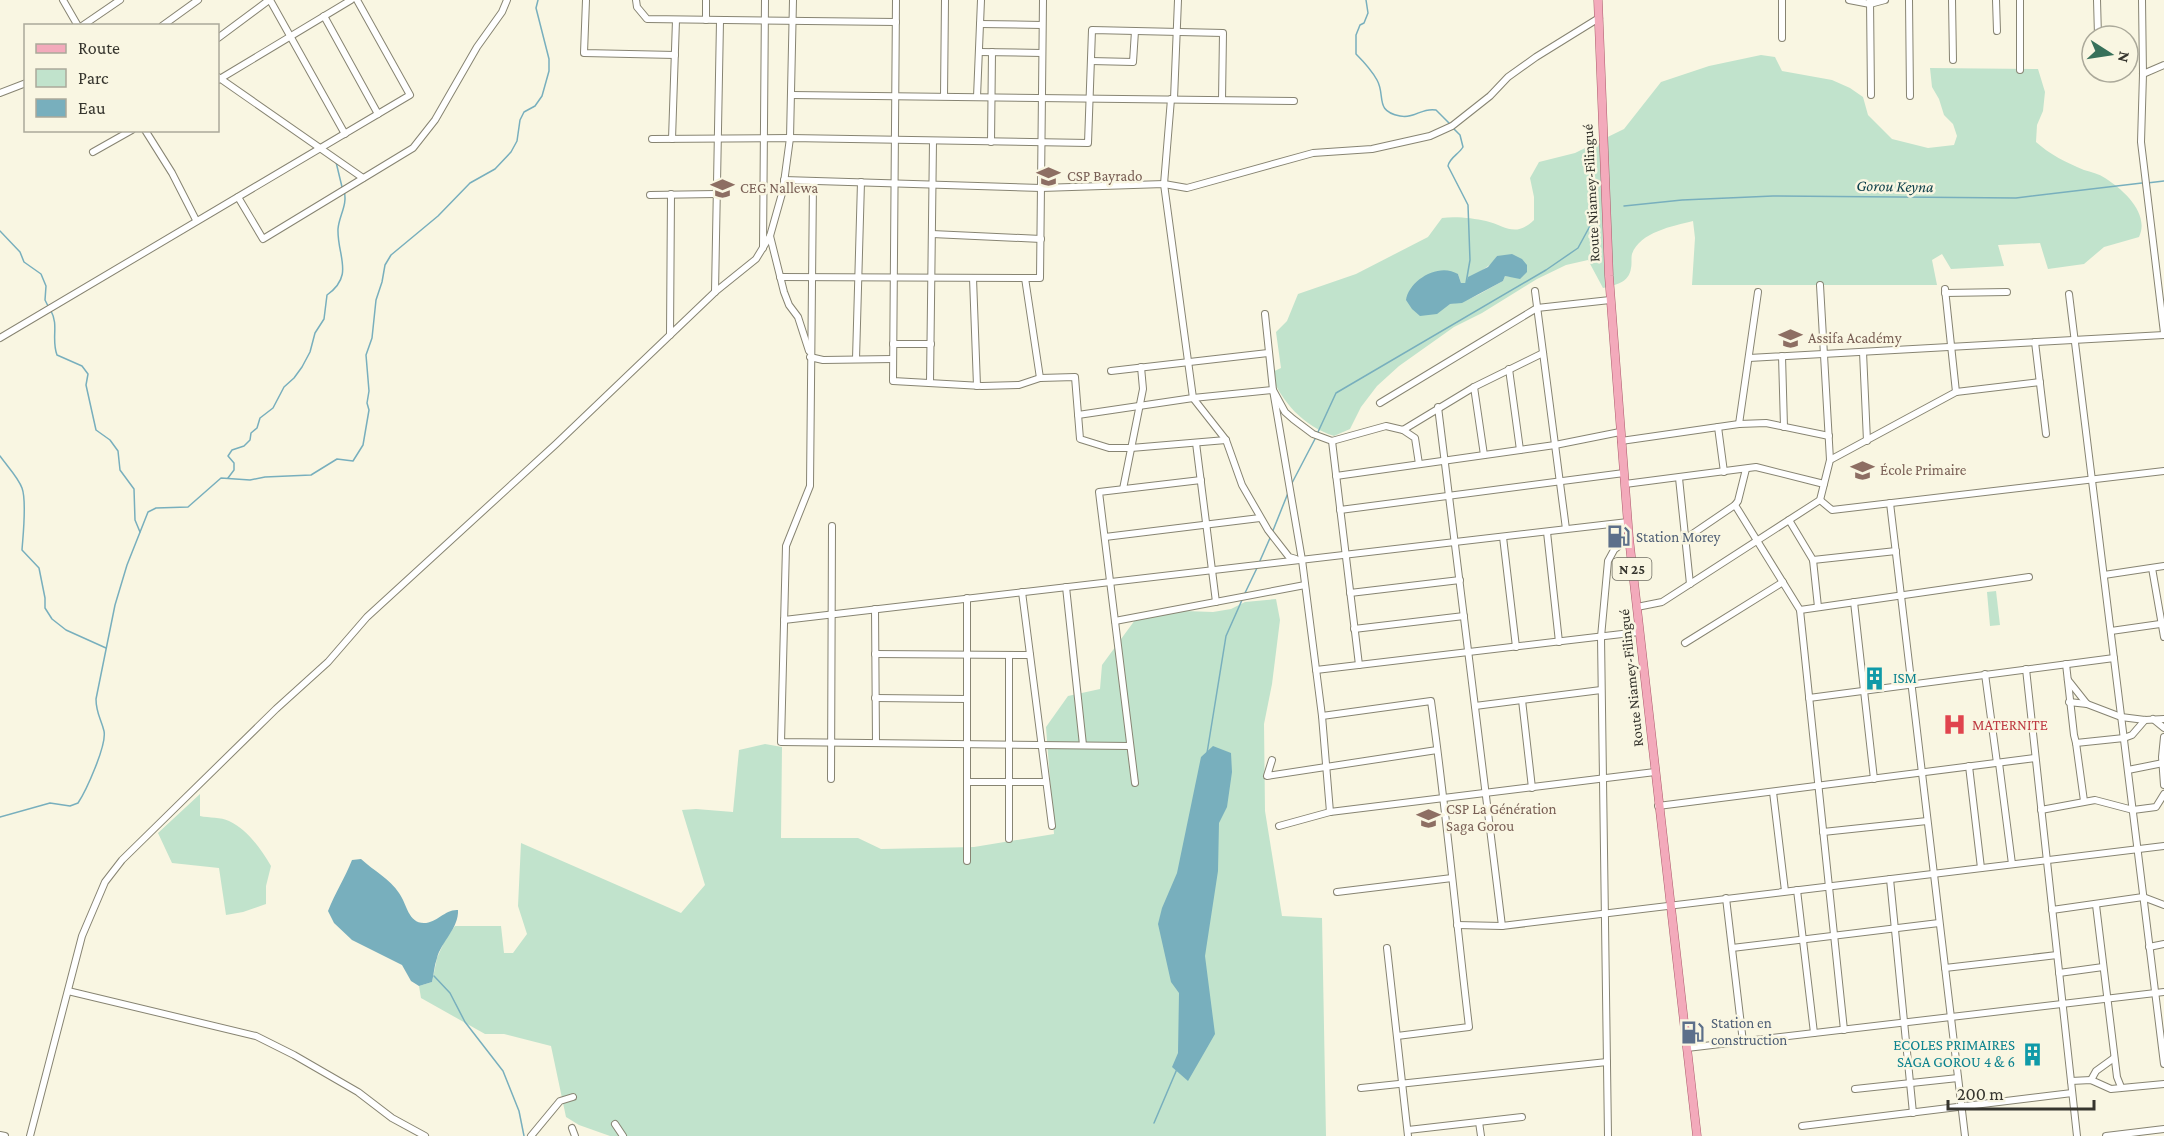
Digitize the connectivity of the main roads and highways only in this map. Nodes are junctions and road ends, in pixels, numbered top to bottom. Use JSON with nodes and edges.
{"nodes":[{"id":1,"x":1598,"y":0,"type":"edge"},
{"id":2,"x":1697,"y":1136,"type":"edge"}],
"edges":[{"from":1,"to":2,"type":"main road","name":"Route Niamey-Filingué","number":"N 25"}]}
